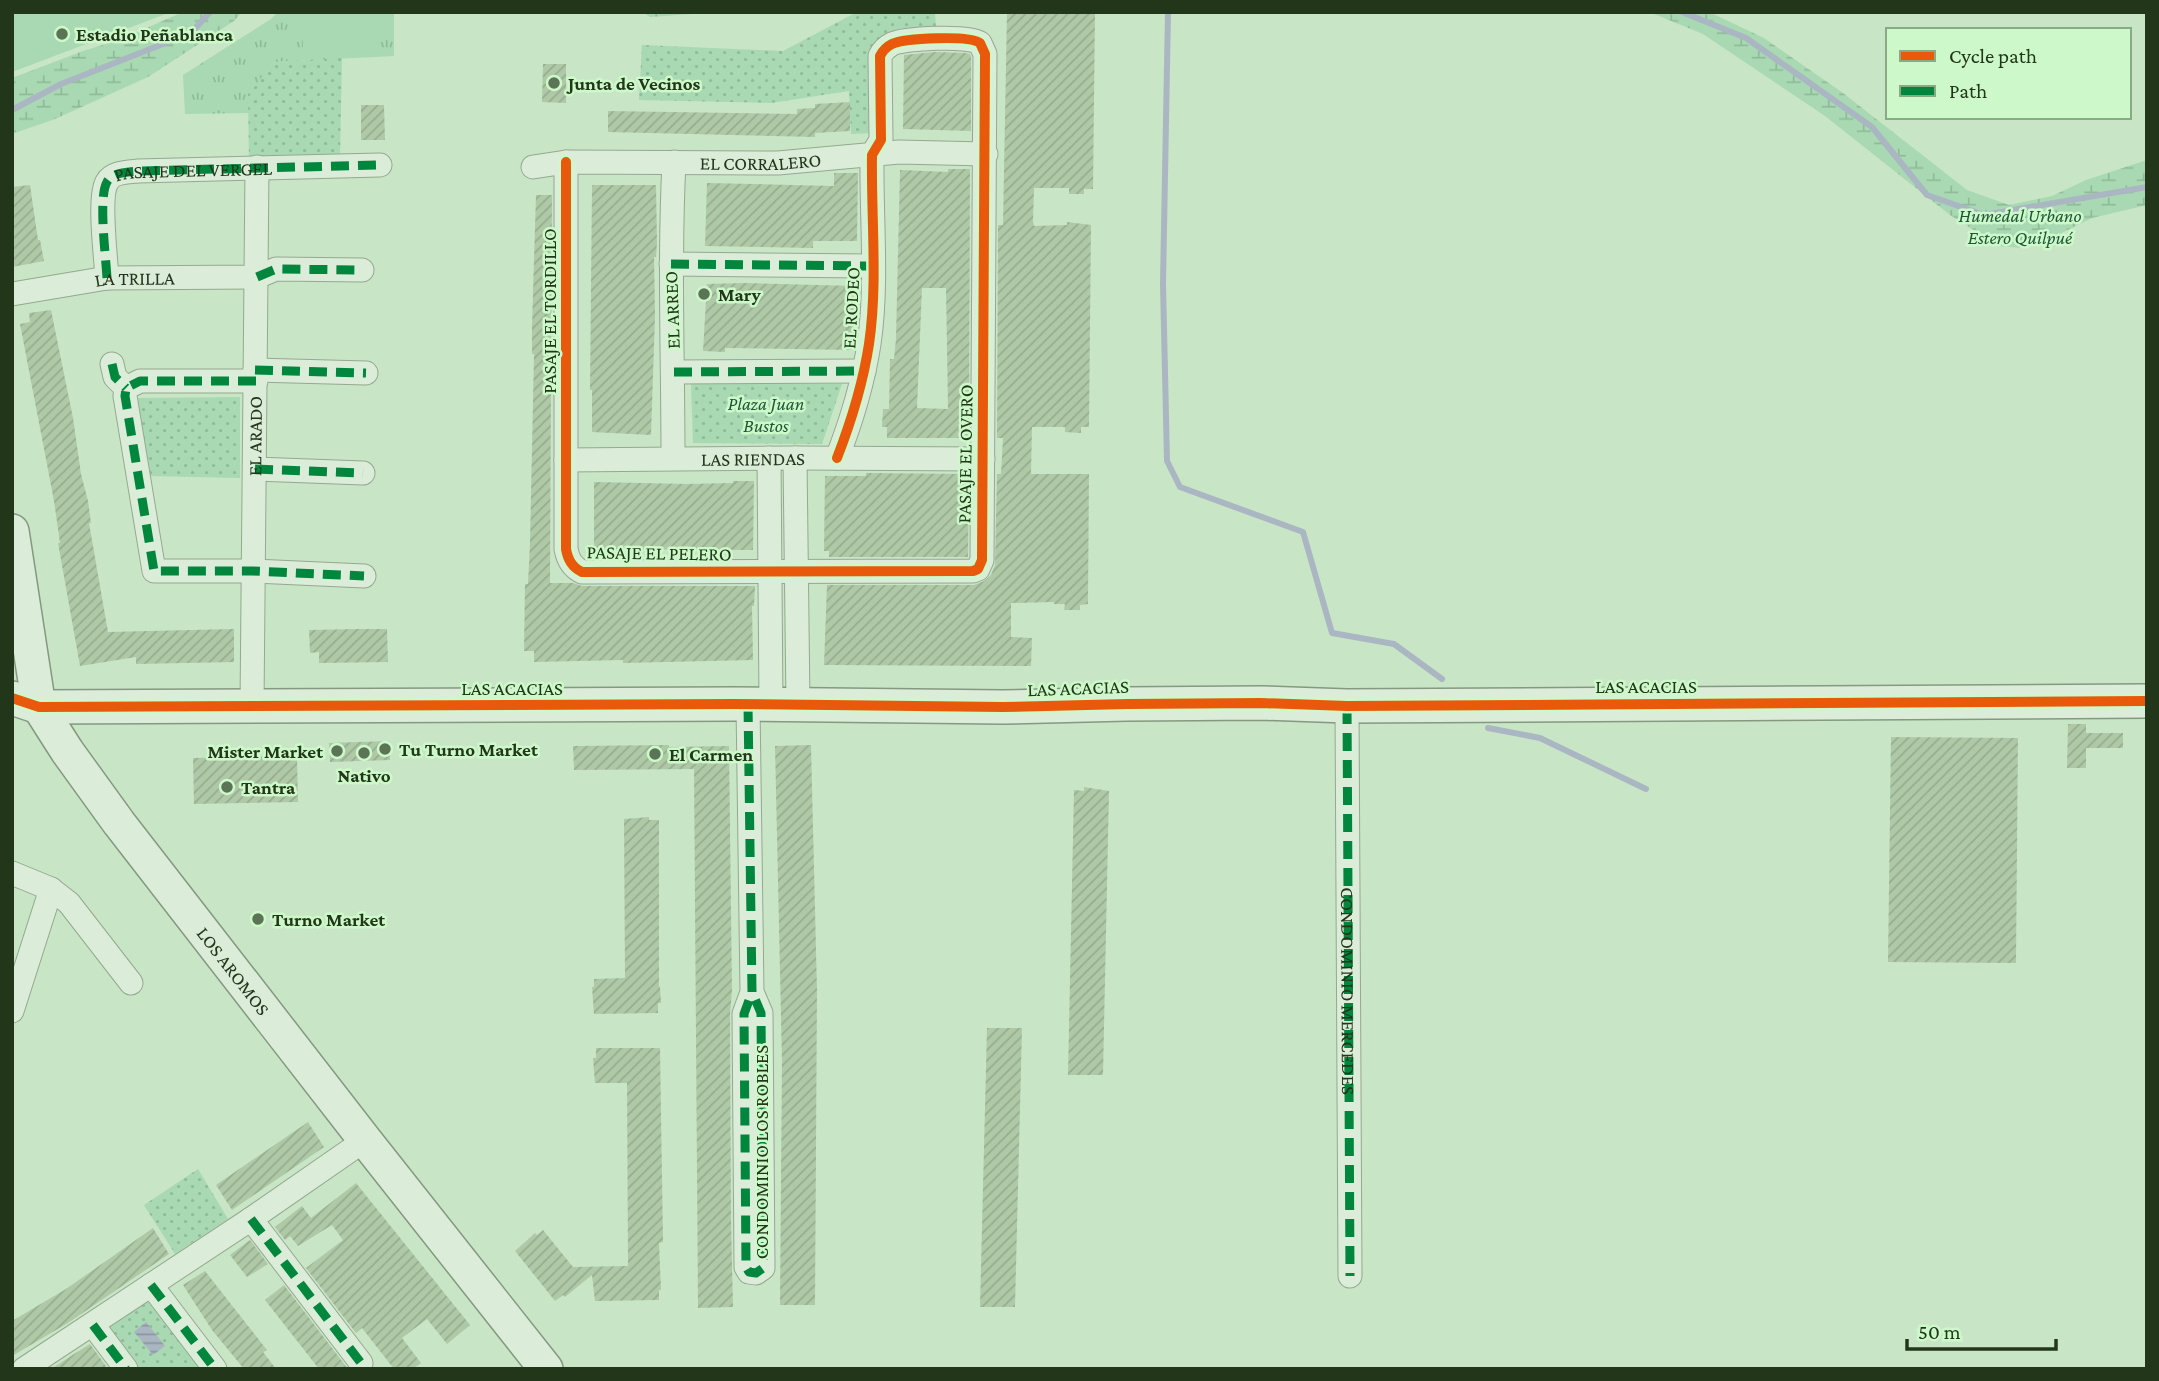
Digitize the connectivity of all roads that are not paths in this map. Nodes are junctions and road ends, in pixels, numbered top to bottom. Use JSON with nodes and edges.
{"nodes":[{"id":1,"x":986,"y":154,"type":"junction"},
{"id":2,"x":872,"y":155,"type":"junction"},
{"id":3,"x":566,"y":162,"type":"junction"},
{"id":4,"x":674,"y":162,"type":"junction"},
{"id":5,"x":380,"y":165,"type":"dead end"},
{"id":6,"x":257,"y":167,"type":"junction"},
{"id":7,"x":533,"y":167,"type":"dead end"},
{"id":8,"x":671,"y":264,"type":"junction"},
{"id":9,"x":872,"y":266,"type":"junction"},
{"id":10,"x":362,"y":270,"type":"dead end"},
{"id":11,"x":257,"y":277,"type":"junction"},
{"id":12,"x":107,"y":278,"type":"junction"},
{"id":13,"x":12,"y":294,"type":"edge"},
{"id":14,"x":112,"y":365,"type":"dead end"},
{"id":15,"x":864,"y":371,"type":"junction"},
{"id":16,"x":674,"y":372,"type":"junction"},
{"id":17,"x":366,"y":373,"type":"dead end"},
{"id":18,"x":256,"y":376,"type":"junction"},
{"id":19,"x":126,"y":388,"type":"junction"},
{"id":20,"x":673,"y":458,"type":"junction"},
{"id":21,"x":769,"y":458,"type":"junction"},
{"id":22,"x":795,"y":458,"type":"junction"},
{"id":23,"x":837,"y":458,"type":"junction"},
{"id":24,"x":983,"y":459,"type":"junction"},
{"id":25,"x":566,"y":460,"type":"junction"},
{"id":26,"x":255,"y":469,"type":"junction"},
{"id":27,"x":363,"y":473,"type":"dead end"},
{"id":28,"x":12,"y":531,"type":"edge"},
{"id":29,"x":254,"y":571,"type":"junction"},
{"id":30,"x":768,"y":571,"type":"junction"},
{"id":31,"x":795,"y":571,"type":"junction"},
{"id":32,"x":364,"y":576,"type":"dead end"},
{"id":33,"x":2147,"y":701,"type":"edge"},
{"id":34,"x":26,"y":703,"type":"edge"},
{"id":35,"x":773,"y":704,"type":"junction"},
{"id":36,"x":252,"y":706,"type":"junction"},
{"id":37,"x":1347,"y":706,"type":"junction"},
{"id":38,"x":12,"y":873,"type":"edge"},
{"id":39,"x":51,"y":889,"type":"junction"},
{"id":40,"x":131,"y":983,"type":"dead end"},
{"id":41,"x":752,"y":992,"type":"junction"},
{"id":42,"x":12,"y":1011,"type":"edge"},
{"id":43,"x":365,"y":1140,"type":"junction"},
{"id":44,"x":251,"y":1219,"type":"junction"},
{"id":45,"x":1350,"y":1276,"type":"dead end"},
{"id":46,"x":151,"y":1285,"type":"junction"},
{"id":47,"x":93,"y":1325,"type":"junction"},
{"id":48,"x":361,"y":1363,"type":"dead end"},
{"id":49,"x":24,"y":1369,"type":"edge"},
{"id":50,"x":126,"y":1369,"type":"edge"},
{"id":51,"x":215,"y":1369,"type":"edge"},
{"id":52,"x":546,"y":1369,"type":"edge"}],
"edges":[{"from":1,"to":2,"type":"street","name":"EL CORRALERO"},
{"from":1,"to":2,"type":"street","name":"PASAJE EL OVERO"},
{"from":1,"to":24,"type":"street","name":"PASAJE EL OVERO"},
{"from":2,"to":4,"type":"street","name":"EL CORRALERO"},
{"from":2,"to":9,"type":"street","name":"EL RODEO"},
{"from":3,"to":4,"type":"street","name":"EL CORRALERO"},
{"from":3,"to":7,"type":"street","name":"EL CORRALERO"},
{"from":3,"to":25,"type":"street","name":"PASAJE EL TORDILLO"},
{"from":4,"to":8,"type":"street","name":"EL ARREO"},
{"from":5,"to":6,"type":"street","name":"PASAJE DEL VERGEL"},
{"from":6,"to":11,"type":"street","name":"EL ARADO"},
{"from":6,"to":12,"type":"street","name":"PASAJE DEL VERGEL"},
{"from":8,"to":9,"type":"street"},
{"from":8,"to":16,"type":"street","name":"EL ARREO"},
{"from":9,"to":15,"type":"street","name":"EL RODEO"},
{"from":10,"to":11,"type":"street","name":"LA TRILLA"},
{"from":11,"to":12,"type":"street","name":"LA TRILLA"},
{"from":11,"to":18,"type":"street","name":"EL ARADO"},
{"from":12,"to":13,"type":"street","name":"LA TRILLA"},
{"from":14,"to":19,"type":"street"},
{"from":15,"to":16,"type":"street"},
{"from":15,"to":23,"type":"street","name":"EL RODEO"},
{"from":16,"to":20,"type":"street","name":"EL ARREO"},
{"from":17,"to":18,"type":"street"},
{"from":18,"to":19,"type":"street"},
{"from":18,"to":26,"type":"street","name":"EL ARADO"},
{"from":19,"to":29,"type":"street"},
{"from":20,"to":21,"type":"street","name":"LAS RIENDAS"},
{"from":20,"to":25,"type":"street","name":"LAS RIENDAS"},
{"from":21,"to":22,"type":"street","name":"LAS RIENDAS"},
{"from":21,"to":30,"type":"street"},
{"from":22,"to":23,"type":"street","name":"LAS RIENDAS"},
{"from":22,"to":31,"type":"street"},
{"from":23,"to":24,"type":"street","name":"LAS RIENDAS"},
{"from":24,"to":31,"type":"street","name":"PASAJE EL OVERO"},
{"from":25,"to":30,"type":"street","name":"PASAJE EL PELERO"},
{"from":26,"to":27,"type":"street"},
{"from":26,"to":29,"type":"street","name":"EL ARADO"},
{"from":28,"to":34,"type":"street","name":"LOS AROMOS"},
{"from":29,"to":32,"type":"street"},
{"from":29,"to":36,"type":"street","name":"EL ARADO"},
{"from":30,"to":31,"type":"street"},
{"from":30,"to":35,"type":"street"},
{"from":31,"to":35,"type":"street"},
{"from":33,"to":37,"type":"street","name":"LAS ACACIAS"},
{"from":34,"to":36,"type":"street","name":"LAS ACACIAS"},
{"from":34,"to":43,"type":"street","name":"LOS AROMOS"},
{"from":35,"to":36,"type":"street","name":"LAS ACACIAS"},
{"from":35,"to":37,"type":"street","name":"LAS ACACIAS"},
{"from":35,"to":41,"type":"street","name":"CONDOMINIO LOS ROBLES"},
{"from":37,"to":45,"type":"street","name":"CONDOMINIO MERCEDES"},
{"from":38,"to":39,"type":"street"},
{"from":39,"to":40,"type":"street"},
{"from":39,"to":42,"type":"street"},
{"from":41,"to":41,"type":"street","name":"CONDOMINIO LOS ROBLES"},
{"from":43,"to":44,"type":"street"},
{"from":43,"to":52,"type":"street","name":"LOS AROMOS"},
{"from":44,"to":46,"type":"street"},
{"from":44,"to":48,"type":"street"},
{"from":46,"to":47,"type":"street"},
{"from":46,"to":51,"type":"street"},
{"from":47,"to":49,"type":"street"},
{"from":47,"to":50,"type":"street"}]}
